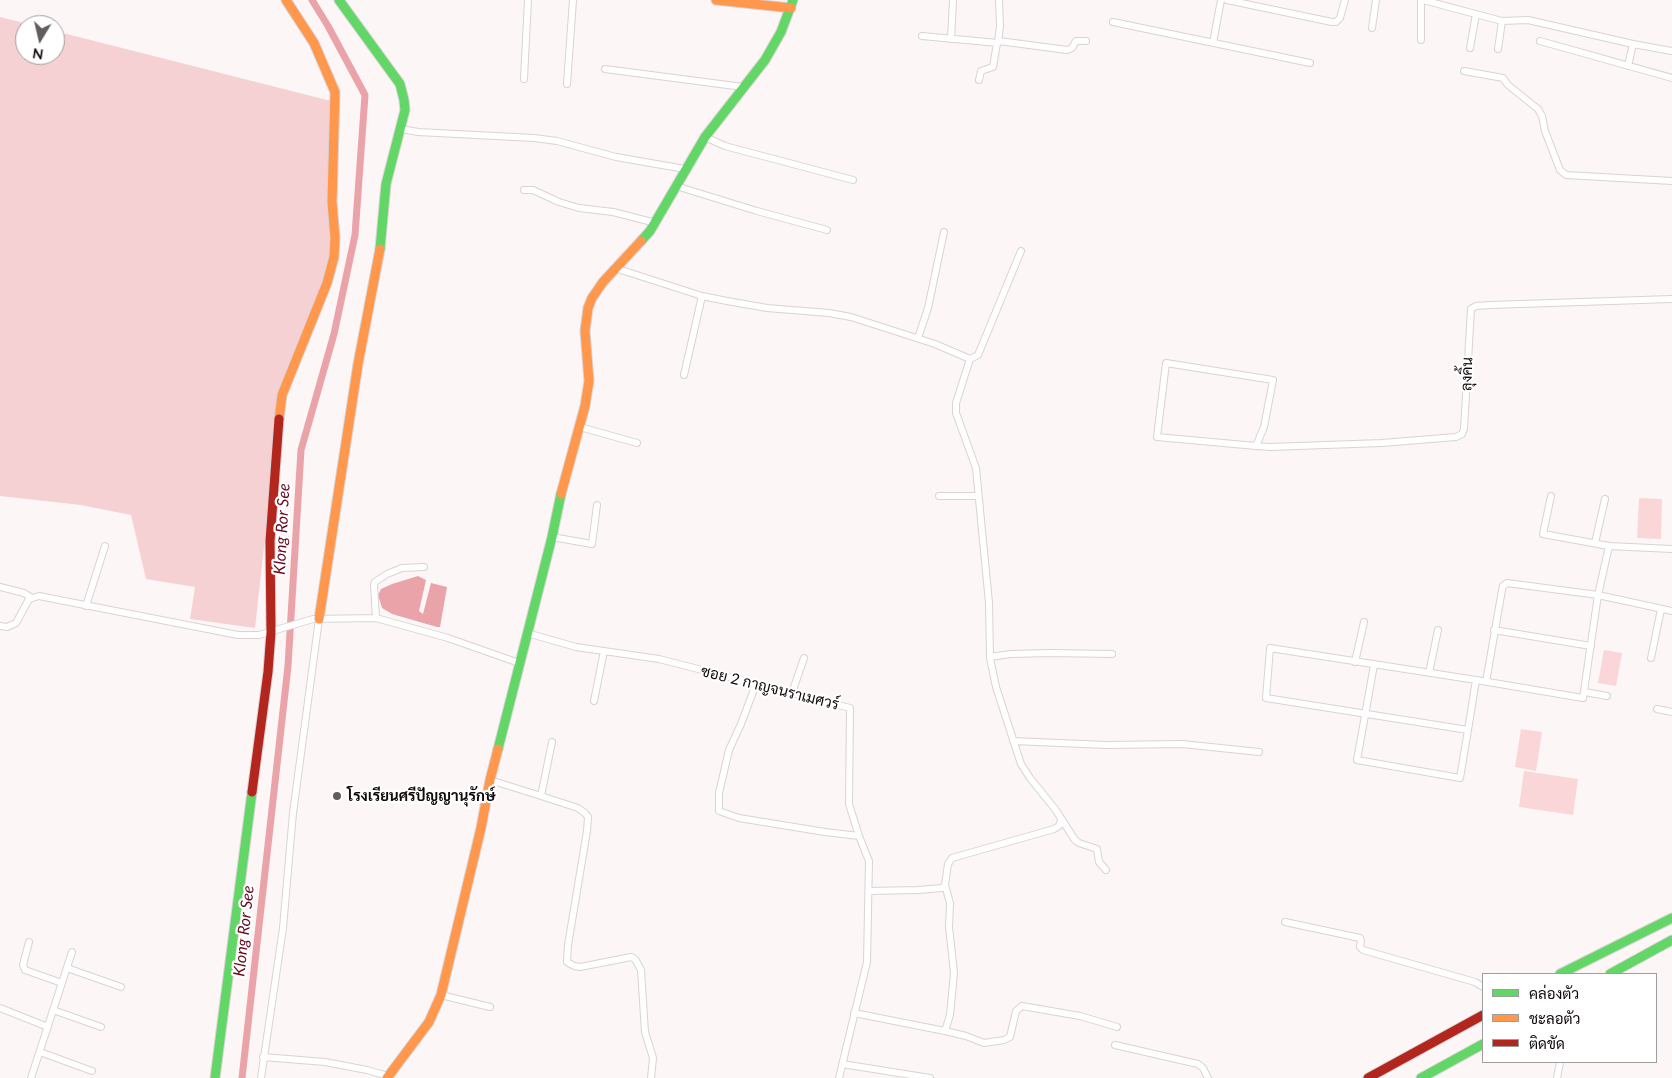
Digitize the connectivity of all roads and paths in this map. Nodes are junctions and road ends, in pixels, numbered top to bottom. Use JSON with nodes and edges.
{"nodes":[{"id":1,"x":286,"y":0,"type":"edge"},
{"id":2,"x":339,"y":0,"type":"edge"},
{"id":3,"x":528,"y":0,"type":"edge"},
{"id":4,"x":573,"y":0,"type":"edge"},
{"id":5,"x":716,"y":0,"type":"edge"},
{"id":6,"x":952,"y":0,"type":"edge"},
{"id":7,"x":999,"y":0,"type":"edge"},
{"id":8,"x":1221,"y":0,"type":"edge"},
{"id":9,"x":1227,"y":0,"type":"edge"},
{"id":10,"x":1345,"y":0,"type":"edge"},
{"id":11,"x":1376,"y":0,"type":"edge"},
{"id":12,"x":1422,"y":0,"type":"edge"},
{"id":13,"x":792,"y":4,"type":"edge"},
{"id":14,"x":1476,"y":14,"type":"junction"},
{"id":15,"x":1502,"y":21,"type":"junction"},
{"id":16,"x":1113,"y":22,"type":"dead end"},
{"id":17,"x":1372,"y":28,"type":"dead end"},
{"id":18,"x":922,"y":36,"type":"dead end"},
{"id":19,"x":951,"y":39,"type":"junction"},
{"id":20,"x":1421,"y":40,"type":"dead end"},
{"id":21,"x":1086,"y":41,"type":"dead end"},
{"id":22,"x":1540,"y":41,"type":"dead end"},
{"id":23,"x":998,"y":42,"type":"junction"},
{"id":24,"x":1213,"y":43,"type":"junction"},
{"id":25,"x":1633,"y":44,"type":"junction"},
{"id":26,"x":1470,"y":48,"type":"dead end"},
{"id":27,"x":1498,"y":49,"type":"dead end"},
{"id":28,"x":1672,"y":51,"type":"edge"},
{"id":29,"x":1310,"y":63,"type":"dead end"},
{"id":30,"x":1628,"y":66,"type":"junction"},
{"id":31,"x":605,"y":69,"type":"dead end"},
{"id":32,"x":1464,"y":71,"type":"dead end"},
{"id":33,"x":1672,"y":78,"type":"edge"},
{"id":34,"x":524,"y":79,"type":"dead end"},
{"id":35,"x":979,"y":80,"type":"dead end"},
{"id":36,"x":566,"y":84,"type":"dead end"},
{"id":37,"x":743,"y":88,"type":"junction"},
{"id":38,"x":401,"y":129,"type":"junction"},
{"id":39,"x":705,"y":137,"type":"junction"},
{"id":40,"x":685,"y":169,"type":"junction"},
{"id":41,"x":853,"y":180,"type":"dead end"},
{"id":42,"x":1672,"y":181,"type":"edge"},
{"id":43,"x":676,"y":186,"type":"junction"},
{"id":44,"x":524,"y":190,"type":"dead end"},
{"id":45,"x":656,"y":223,"type":"junction"},
{"id":46,"x":827,"y":230,"type":"dead end"},
{"id":47,"x":944,"y":232,"type":"dead end"},
{"id":48,"x":1021,"y":251,"type":"dead end"},
{"id":49,"x":616,"y":268,"type":"junction"},
{"id":50,"x":702,"y":296,"type":"junction"},
{"id":51,"x":1672,"y":299,"type":"edge"},
{"id":52,"x":918,"y":338,"type":"junction"},
{"id":53,"x":970,"y":359,"type":"junction"},
{"id":54,"x":684,"y":375,"type":"dead end"},
{"id":55,"x":580,"y":428,"type":"junction"},
{"id":56,"x":637,"y":443,"type":"dead end"},
{"id":57,"x":1256,"y":446,"type":"junction"},
{"id":58,"x":939,"y":496,"type":"dead end"},
{"id":59,"x":978,"y":496,"type":"junction"},
{"id":60,"x":1551,"y":496,"type":"dead end"},
{"id":61,"x":1605,"y":499,"type":"dead end"},
{"id":62,"x":597,"y":505,"type":"dead end"},
{"id":63,"x":552,"y":537,"type":"junction"},
{"id":64,"x":1595,"y":543,"type":"junction"},
{"id":65,"x":105,"y":546,"type":"dead end"},
{"id":66,"x":1609,"y":546,"type":"junction"},
{"id":67,"x":1672,"y":549,"type":"edge"},
{"id":68,"x":424,"y":567,"type":"dead end"},
{"id":69,"x":0,"y":587,"type":"edge"},
{"id":70,"x":1598,"y":595,"type":"junction"},
{"id":71,"x":32,"y":598,"type":"junction"},
{"id":72,"x":86,"y":606,"type":"junction"},
{"id":73,"x":1661,"y":609,"type":"junction"},
{"id":74,"x":1672,"y":611,"type":"edge"},
{"id":75,"x":376,"y":618,"type":"junction"},
{"id":76,"x":316,"y":619,"type":"junction"},
{"id":77,"x":1364,"y":622,"type":"dead end"},
{"id":78,"x":0,"y":626,"type":"edge"},
{"id":79,"x":1438,"y":630,"type":"dead end"},
{"id":80,"x":1494,"y":630,"type":"junction"},
{"id":81,"x":273,"y":631,"type":"junction"},
{"id":82,"x":527,"y":633,"type":"junction"},
{"id":83,"x":1591,"y":646,"type":"junction"},
{"id":84,"x":604,"y":651,"type":"junction"},
{"id":85,"x":1112,"y":654,"type":"dead end"},
{"id":86,"x":990,"y":656,"type":"junction"},
{"id":87,"x":804,"y":658,"type":"dead end"},
{"id":88,"x":1651,"y":658,"type":"dead end"},
{"id":89,"x":1355,"y":662,"type":"junction"},
{"id":90,"x":519,"y":663,"type":"junction"},
{"id":91,"x":1374,"y":665,"type":"junction"},
{"id":92,"x":1430,"y":673,"type":"junction"},
{"id":93,"x":1476,"y":680,"type":"junction"},
{"id":94,"x":1486,"y":682,"type":"junction"},
{"id":95,"x":756,"y":684,"type":"junction"},
{"id":96,"x":1585,"y":692,"type":"junction"},
{"id":97,"x":792,"y":693,"type":"junction"},
{"id":98,"x":1607,"y":696,"type":"dead end"},
{"id":99,"x":594,"y":701,"type":"dead end"},
{"id":100,"x":1657,"y":709,"type":"dead end"},
{"id":101,"x":1672,"y":712,"type":"edge"},
{"id":102,"x":1366,"y":714,"type":"junction"},
{"id":103,"x":1468,"y":730,"type":"junction"},
{"id":104,"x":1013,"y":740,"type":"junction"},
{"id":105,"x":552,"y":742,"type":"dead end"},
{"id":106,"x":1259,"y":752,"type":"dead end"},
{"id":107,"x":490,"y":780,"type":"junction"},
{"id":108,"x":541,"y":796,"type":"junction"},
{"id":109,"x":1061,"y":820,"type":"junction"},
{"id":110,"x":859,"y":836,"type":"junction"},
{"id":111,"x":1106,"y":870,"type":"dead end"},
{"id":112,"x":945,"y":885,"type":"junction"},
{"id":113,"x":869,"y":891,"type":"junction"},
{"id":114,"x":1672,"y":918,"type":"edge"},
{"id":115,"x":1285,"y":922,"type":"dead end"},
{"id":116,"x":1672,"y":940,"type":"edge"},
{"id":117,"x":29,"y":942,"type":"dead end"},
{"id":118,"x":72,"y":952,"type":"dead end"},
{"id":119,"x":68,"y":968,"type":"junction"},
{"id":120,"x":1562,"y":973,"type":"edge"},
{"id":121,"x":1612,"y":973,"type":"edge"},
{"id":122,"x":62,"y":983,"type":"junction"},
{"id":123,"x":1482,"y":986,"type":"edge"},
{"id":124,"x":121,"y":987,"type":"dead end"},
{"id":125,"x":441,"y":995,"type":"junction"},
{"id":126,"x":0,"y":1008,"type":"edge"},
{"id":127,"x":490,"y":1008,"type":"dead end"},
{"id":128,"x":53,"y":1010,"type":"junction"},
{"id":129,"x":854,"y":1013,"type":"junction"},
{"id":130,"x":1482,"y":1016,"type":"edge"},
{"id":131,"x":48,"y":1027,"type":"junction"},
{"id":132,"x":101,"y":1027,"type":"dead end"},
{"id":133,"x":1117,"y":1027,"type":"dead end"},
{"id":134,"x":945,"y":1031,"type":"junction"},
{"id":135,"x":1115,"y":1045,"type":"dead end"},
{"id":136,"x":1482,"y":1045,"type":"edge"},
{"id":137,"x":40,"y":1052,"type":"junction"},
{"id":138,"x":264,"y":1057,"type":"junction"},
{"id":139,"x":1560,"y":1063,"type":"edge"},
{"id":140,"x":842,"y":1064,"type":"junction"},
{"id":141,"x":92,"y":1070,"type":"dead end"},
{"id":142,"x":387,"y":1077,"type":"edge"},
{"id":143,"x":31,"y":1078,"type":"edge"},
{"id":144,"x":215,"y":1078,"type":"edge"},
{"id":145,"x":261,"y":1078,"type":"edge"},
{"id":146,"x":651,"y":1078,"type":"edge"},
{"id":147,"x":839,"y":1078,"type":"edge"},
{"id":148,"x":930,"y":1078,"type":"edge"},
{"id":149,"x":1208,"y":1078,"type":"edge"},
{"id":150,"x":1368,"y":1078,"type":"edge"},
{"id":151,"x":1421,"y":1078,"type":"edge"},
{"id":152,"x":1557,"y":1078,"type":"edge"}],
"edges":[{"from":1,"to":81,"type":"street"},
{"from":2,"to":38,"type":"street"},
{"from":3,"to":34,"type":"street"},
{"from":4,"to":36,"type":"street"},
{"from":5,"to":13,"type":"street"},
{"from":6,"to":19,"type":"street"},
{"from":7,"to":23,"type":"street"},
{"from":8,"to":24,"type":"street"},
{"from":9,"to":10,"type":"street"},
{"from":11,"to":17,"type":"street"},
{"from":12,"to":14,"type":"street"},
{"from":12,"to":20,"type":"street"},
{"from":13,"to":37,"type":"street"},
{"from":14,"to":15,"type":"street"},
{"from":14,"to":26,"type":"street"},
{"from":15,"to":25,"type":"street"},
{"from":15,"to":27,"type":"street"},
{"from":16,"to":24,"type":"street"},
{"from":18,"to":19,"type":"street"},
{"from":19,"to":23,"type":"street"},
{"from":21,"to":23,"type":"street"},
{"from":22,"to":30,"type":"street"},
{"from":23,"to":35,"type":"street"},
{"from":24,"to":29,"type":"street"},
{"from":25,"to":28,"type":"street"},
{"from":25,"to":30,"type":"street"},
{"from":30,"to":33,"type":"street"},
{"from":31,"to":37,"type":"street"},
{"from":32,"to":42,"type":"street"},
{"from":37,"to":39,"type":"street"},
{"from":38,"to":40,"type":"street"},
{"from":38,"to":76,"type":"street"},
{"from":39,"to":40,"type":"street"},
{"from":39,"to":41,"type":"street"},
{"from":40,"to":43,"type":"street"},
{"from":43,"to":45,"type":"street"},
{"from":43,"to":46,"type":"street"},
{"from":44,"to":45,"type":"street"},
{"from":45,"to":49,"type":"street"},
{"from":47,"to":52,"type":"street"},
{"from":48,"to":53,"type":"street"},
{"from":49,"to":50,"type":"street"},
{"from":49,"to":55,"type":"street"},
{"from":50,"to":52,"type":"street"},
{"from":50,"to":54,"type":"street"},
{"from":51,"to":57,"type":"street","name":"ลุงคิ้น"},
{"from":52,"to":53,"type":"street"},
{"from":53,"to":59,"type":"street"},
{"from":55,"to":56,"type":"street"},
{"from":55,"to":63,"type":"street"},
{"from":57,"to":57,"type":"street","name":"ลุงคิ้น"},
{"from":58,"to":59,"type":"street"},
{"from":59,"to":86,"type":"street"},
{"from":60,"to":64,"type":"street"},
{"from":61,"to":64,"type":"street"},
{"from":62,"to":63,"type":"street"},
{"from":63,"to":82,"type":"street"},
{"from":64,"to":66,"type":"street"},
{"from":65,"to":72,"type":"street"},
{"from":66,"to":67,"type":"street"},
{"from":66,"to":70,"type":"street"},
{"from":68,"to":75,"type":"street"},
{"from":69,"to":71,"type":"street"},
{"from":70,"to":73,"type":"street"},
{"from":70,"to":80,"type":"street"},
{"from":70,"to":83,"type":"street"},
{"from":71,"to":72,"type":"street"},
{"from":71,"to":78,"type":"street"},
{"from":72,"to":81,"type":"street"},
{"from":73,"to":74,"type":"street"},
{"from":73,"to":88,"type":"street"},
{"from":75,"to":76,"type":"street"},
{"from":75,"to":90,"type":"street"},
{"from":76,"to":81,"type":"street"},
{"from":76,"to":138,"type":"street"},
{"from":77,"to":89,"type":"street"},
{"from":79,"to":92,"type":"street"},
{"from":80,"to":83,"type":"street"},
{"from":80,"to":94,"type":"street"},
{"from":81,"to":144,"type":"street"},
{"from":82,"to":84,"type":"street","name":"ซอย 2 กาญจนราเมศวร์"},
{"from":82,"to":90,"type":"street"},
{"from":83,"to":96,"type":"street"},
{"from":84,"to":95,"type":"street","name":"ซอย 2 กาญจนราเมศวร์"},
{"from":84,"to":99,"type":"street"},
{"from":85,"to":86,"type":"street"},
{"from":86,"to":104,"type":"street"},
{"from":87,"to":97,"type":"street"},
{"from":89,"to":91,"type":"street"},
{"from":89,"to":102,"type":"street"},
{"from":90,"to":107,"type":"street"},
{"from":91,"to":92,"type":"street"},
{"from":91,"to":102,"type":"street"},
{"from":92,"to":93,"type":"street"},
{"from":93,"to":94,"type":"street"},
{"from":93,"to":103,"type":"street"},
{"from":94,"to":96,"type":"street"},
{"from":95,"to":97,"type":"street","name":"ซอย 2 กาญจนราเมศวร์"},
{"from":95,"to":110,"type":"street"},
{"from":96,"to":98,"type":"street"},
{"from":97,"to":110,"type":"street","name":"ซอย 2 กาญจนราเมศวร์"},
{"from":100,"to":101,"type":"street"},
{"from":102,"to":103,"type":"street"},
{"from":102,"to":103,"type":"street"},
{"from":104,"to":106,"type":"street"},
{"from":104,"to":109,"type":"street"},
{"from":105,"to":108,"type":"street"},
{"from":107,"to":108,"type":"street"},
{"from":107,"to":125,"type":"street"},
{"from":108,"to":146,"type":"street"},
{"from":109,"to":111,"type":"street"},
{"from":109,"to":112,"type":"street"},
{"from":110,"to":113,"type":"street","name":"ซอย 2 กาญจนราเมศวร์"},
{"from":112,"to":113,"type":"street"},
{"from":112,"to":134,"type":"street"},
{"from":113,"to":129,"type":"street","name":"ซอย 2 กาญจนราเมศวร์"},
{"from":114,"to":120,"type":"street"},
{"from":115,"to":123,"type":"street"},
{"from":116,"to":121,"type":"street"},
{"from":117,"to":122,"type":"street"},
{"from":118,"to":119,"type":"street"},
{"from":119,"to":122,"type":"street"},
{"from":119,"to":124,"type":"street"},
{"from":122,"to":128,"type":"street"},
{"from":125,"to":127,"type":"street"},
{"from":125,"to":142,"type":"street"},
{"from":126,"to":131,"type":"street"},
{"from":128,"to":131,"type":"street"},
{"from":128,"to":132,"type":"street"},
{"from":129,"to":134,"type":"street"},
{"from":129,"to":140,"type":"street","name":"ซอย 2 กาญจนราเมศวร์"},
{"from":130,"to":150,"type":"street"},
{"from":131,"to":137,"type":"street"},
{"from":133,"to":134,"type":"street"},
{"from":135,"to":149,"type":"street"},
{"from":136,"to":151,"type":"street"},
{"from":137,"to":141,"type":"street"},
{"from":137,"to":143,"type":"street"},
{"from":138,"to":142,"type":"street"},
{"from":138,"to":145,"type":"street"},
{"from":139,"to":152,"type":"street"},
{"from":140,"to":147,"type":"street","name":"ซอย 2 กาญจนราเมศวร์"},
{"from":140,"to":148,"type":"street"}]}
